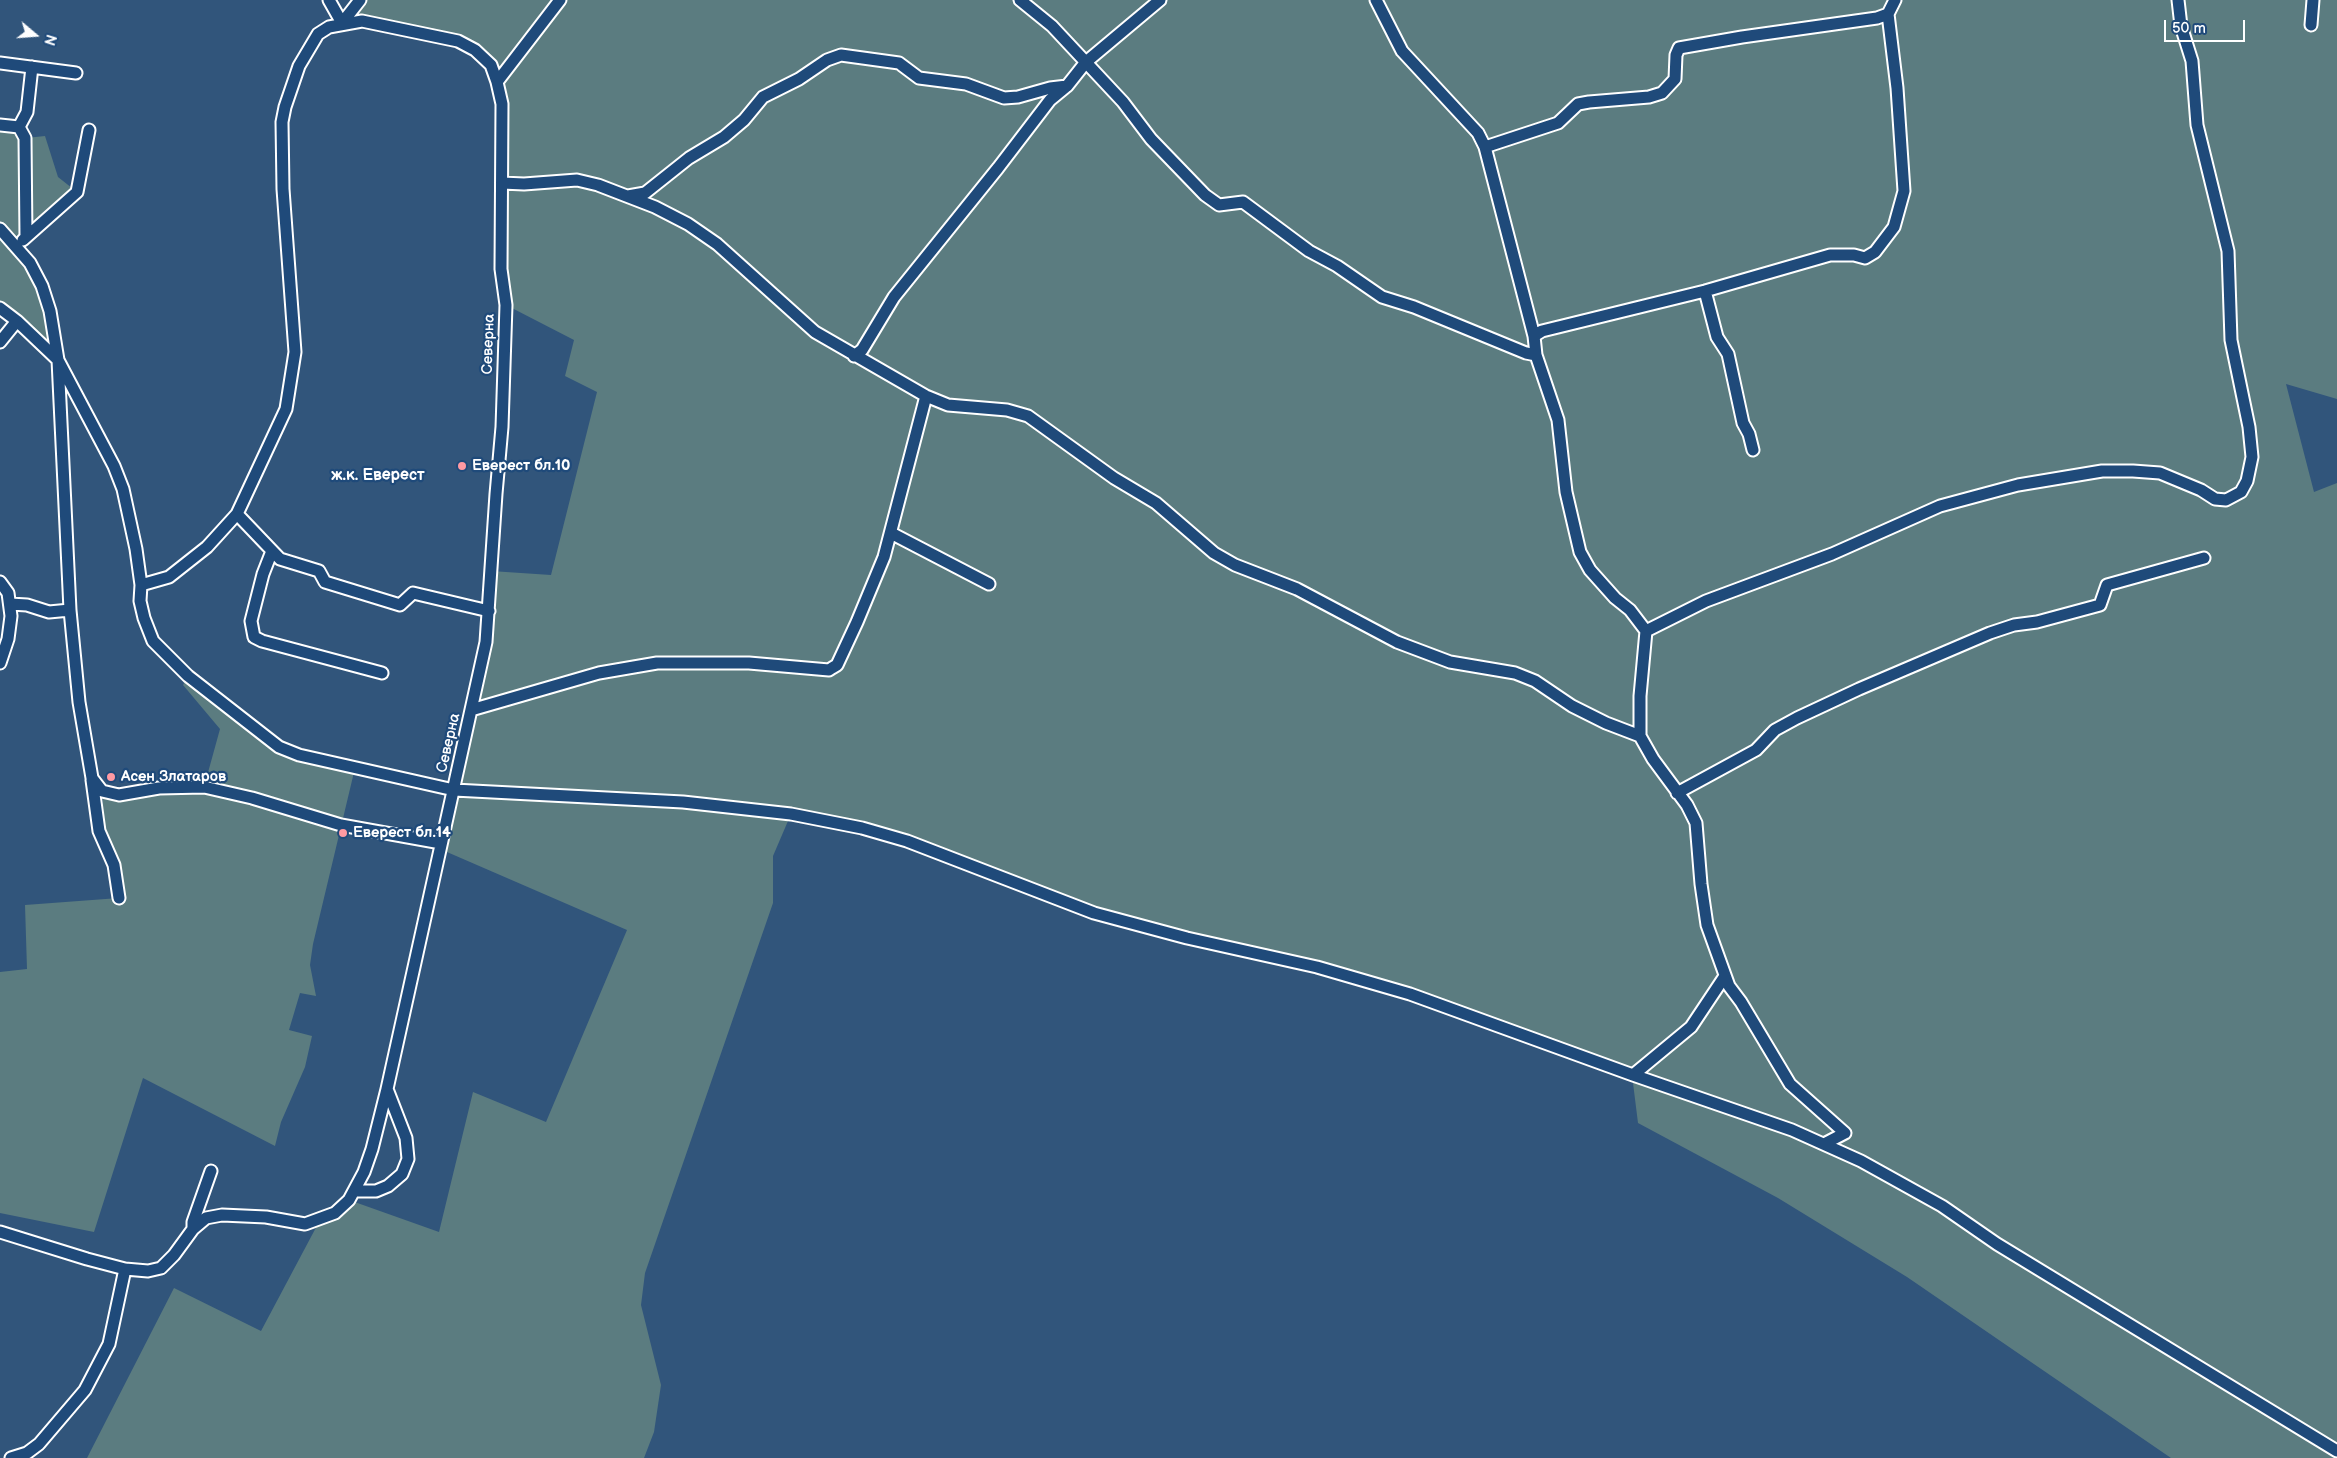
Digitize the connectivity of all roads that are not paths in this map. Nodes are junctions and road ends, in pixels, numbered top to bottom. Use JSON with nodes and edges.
{"nodes":[{"id":1,"x":329,"y":0,"type":"edge"},
{"id":2,"x":360,"y":0,"type":"edge"},
{"id":3,"x":560,"y":0,"type":"edge"},
{"id":4,"x":1020,"y":0,"type":"edge"},
{"id":5,"x":1160,"y":0,"type":"edge"},
{"id":6,"x":1376,"y":0,"type":"edge"},
{"id":7,"x":1895,"y":0,"type":"edge"},
{"id":8,"x":2178,"y":0,"type":"edge"},
{"id":9,"x":2314,"y":0,"type":"edge"},
{"id":10,"x":1888,"y":14,"type":"junction"},
{"id":11,"x":342,"y":23,"type":"junction"},
{"id":12,"x":2311,"y":25,"type":"dead end"},
{"id":13,"x":1086,"y":62,"type":"junction"},
{"id":14,"x":0,"y":63,"type":"edge"},
{"id":15,"x":32,"y":67,"type":"junction"},
{"id":16,"x":76,"y":73,"type":"dead end"},
{"id":17,"x":497,"y":82,"type":"junction"},
{"id":18,"x":1067,"y":86,"type":"junction"},
{"id":19,"x":0,"y":125,"type":"edge"},
{"id":20,"x":18,"y":127,"type":"junction"},
{"id":21,"x":89,"y":130,"type":"dead end"},
{"id":22,"x":1485,"y":147,"type":"junction"},
{"id":23,"x":502,"y":183,"type":"junction"},
{"id":24,"x":626,"y":196,"type":"junction"},
{"id":25,"x":0,"y":229,"type":"edge"},
{"id":26,"x":26,"y":237,"type":"junction"},
{"id":27,"x":16,"y":246,"type":"junction"},
{"id":28,"x":1705,"y":291,"type":"junction"},
{"id":29,"x":0,"y":308,"type":"edge"},
{"id":30,"x":17,"y":321,"type":"junction"},
{"id":31,"x":1534,"y":336,"type":"junction"},
{"id":32,"x":0,"y":342,"type":"edge"},
{"id":33,"x":1536,"y":354,"type":"junction"},
{"id":34,"x":854,"y":356,"type":"junction"},
{"id":35,"x":58,"y":360,"type":"junction"},
{"id":36,"x":926,"y":396,"type":"junction"},
{"id":37,"x":1753,"y":450,"type":"dead end"},
{"id":38,"x":237,"y":514,"type":"junction"},
{"id":39,"x":891,"y":532,"type":"junction"},
{"id":40,"x":272,"y":551,"type":"junction"},
{"id":41,"x":2204,"y":558,"type":"dead end"},
{"id":42,"x":0,"y":582,"type":"edge"},
{"id":43,"x":989,"y":584,"type":"dead end"},
{"id":44,"x":141,"y":585,"type":"junction"},
{"id":45,"x":10,"y":604,"type":"junction"},
{"id":46,"x":70,"y":610,"type":"junction"},
{"id":47,"x":488,"y":611,"type":"junction"},
{"id":48,"x":1646,"y":631,"type":"junction"},
{"id":49,"x":0,"y":663,"type":"edge"},
{"id":50,"x":382,"y":673,"type":"dead end"},
{"id":51,"x":472,"y":710,"type":"junction"},
{"id":52,"x":1640,"y":736,"type":"junction"},
{"id":53,"x":92,"y":778,"type":"junction"},
{"id":54,"x":454,"y":790,"type":"junction"},
{"id":55,"x":1677,"y":793,"type":"junction"},
{"id":56,"x":441,"y":843,"type":"junction"},
{"id":57,"x":119,"y":898,"type":"dead end"},
{"id":58,"x":1727,"y":981,"type":"junction"},
{"id":59,"x":1633,"y":1075,"type":"junction"},
{"id":60,"x":387,"y":1090,"type":"junction"},
{"id":61,"x":1824,"y":1144,"type":"junction"},
{"id":62,"x":211,"y":1172,"type":"dead end"},
{"id":63,"x":354,"y":1191,"type":"junction"},
{"id":64,"x":193,"y":1229,"type":"junction"},
{"id":65,"x":0,"y":1232,"type":"edge"},
{"id":66,"x":125,"y":1269,"type":"junction"},
{"id":67,"x":2337,"y":1451,"type":"edge"},
{"id":68,"x":11,"y":1458,"type":"edge"}],
"edges":[{"from":1,"to":11,"type":"street"},
{"from":2,"to":11,"type":"street"},
{"from":3,"to":17,"type":"street"},
{"from":4,"to":13,"type":"street"},
{"from":5,"to":13,"type":"street"},
{"from":6,"to":22,"type":"street"},
{"from":7,"to":10,"type":"street"},
{"from":8,"to":48,"type":"street"},
{"from":9,"to":12,"type":"street"},
{"from":10,"to":22,"type":"street"},
{"from":10,"to":28,"type":"street"},
{"from":11,"to":17,"type":"street","name":"Северна"},
{"from":11,"to":38,"type":"street","name":"Северна"},
{"from":13,"to":18,"type":"street"},
{"from":13,"to":33,"type":"street"},
{"from":14,"to":15,"type":"street"},
{"from":15,"to":16,"type":"street"},
{"from":15,"to":20,"type":"street"},
{"from":17,"to":23,"type":"street","name":"Северна"},
{"from":18,"to":24,"type":"street"},
{"from":18,"to":34,"type":"street"},
{"from":19,"to":20,"type":"street"},
{"from":20,"to":26,"type":"street"},
{"from":21,"to":26,"type":"street"},
{"from":22,"to":31,"type":"street"},
{"from":23,"to":24,"type":"street"},
{"from":23,"to":47,"type":"street","name":"Северна"},
{"from":24,"to":34,"type":"street"},
{"from":25,"to":27,"type":"street"},
{"from":26,"to":27,"type":"street"},
{"from":27,"to":35,"type":"street"},
{"from":28,"to":31,"type":"street"},
{"from":28,"to":37,"type":"street"},
{"from":29,"to":30,"type":"street"},
{"from":30,"to":32,"type":"street"},
{"from":30,"to":35,"type":"street"},
{"from":31,"to":33,"type":"street"},
{"from":33,"to":48,"type":"street"},
{"from":34,"to":36,"type":"street"},
{"from":35,"to":44,"type":"street"},
{"from":35,"to":46,"type":"street"},
{"from":36,"to":39,"type":"street"},
{"from":36,"to":52,"type":"street"},
{"from":38,"to":40,"type":"street"},
{"from":38,"to":44,"type":"street","name":"Северна"},
{"from":39,"to":43,"type":"street"},
{"from":39,"to":51,"type":"street"},
{"from":40,"to":47,"type":"street"},
{"from":40,"to":50,"type":"street"},
{"from":41,"to":55,"type":"street"},
{"from":42,"to":45,"type":"street"},
{"from":44,"to":54,"type":"street"},
{"from":45,"to":46,"type":"street"},
{"from":45,"to":49,"type":"street"},
{"from":46,"to":53,"type":"street"},
{"from":47,"to":51,"type":"street","name":"Северна"},
{"from":48,"to":52,"type":"street"},
{"from":51,"to":54,"type":"street","name":"Северна"},
{"from":52,"to":55,"type":"street"},
{"from":53,"to":56,"type":"street"},
{"from":53,"to":57,"type":"street"},
{"from":54,"to":56,"type":"street","name":"Северна"},
{"from":54,"to":59,"type":"street"},
{"from":55,"to":58,"type":"street"},
{"from":56,"to":60,"type":"street","name":"Северна"},
{"from":58,"to":59,"type":"street"},
{"from":58,"to":61,"type":"street"},
{"from":59,"to":61,"type":"street"},
{"from":60,"to":63,"type":"street","name":"Северна"},
{"from":60,"to":63,"type":"street"},
{"from":61,"to":67,"type":"street"},
{"from":62,"to":64,"type":"street"},
{"from":63,"to":64,"type":"street","name":"Северна"},
{"from":64,"to":66,"type":"street"},
{"from":65,"to":66,"type":"street"},
{"from":66,"to":68,"type":"street"}]}
